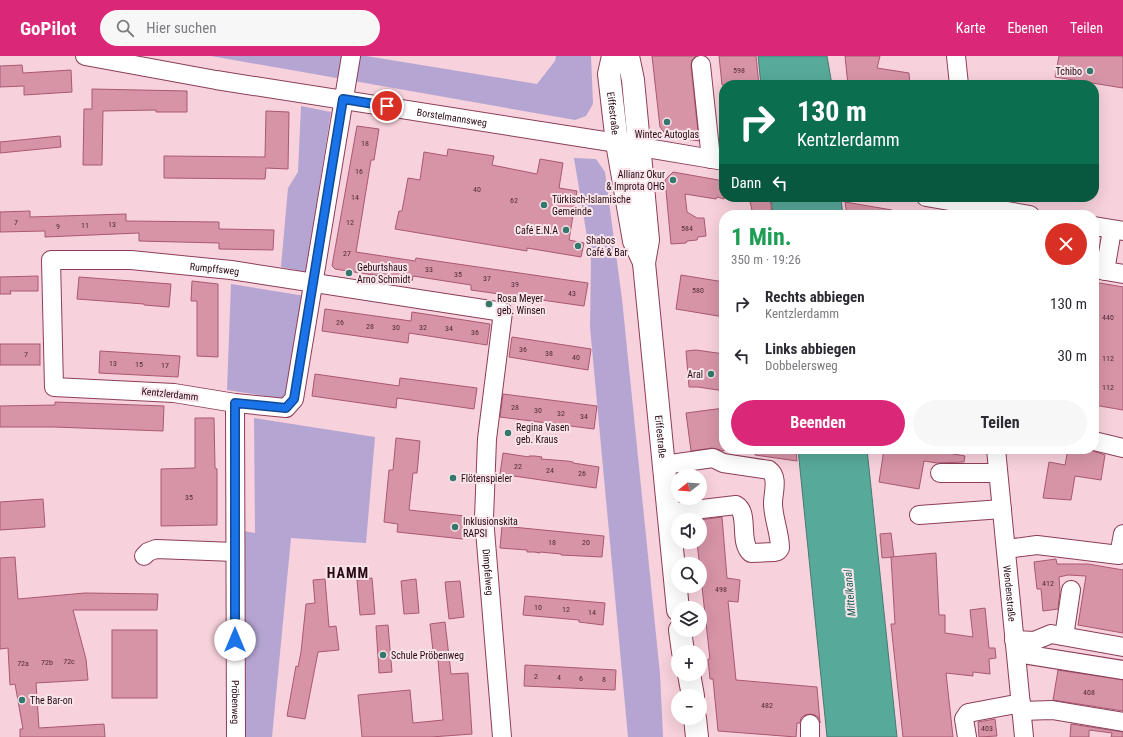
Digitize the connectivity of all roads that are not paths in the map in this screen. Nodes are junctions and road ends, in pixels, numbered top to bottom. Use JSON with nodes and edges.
{"nodes":[{"id":1,"x":85,"y":56,"type":"edge"},
{"id":2,"x":351,"y":56,"type":"edge"},
{"id":3,"x":613,"y":56,"type":"edge"},
{"id":4,"x":628,"y":56,"type":"edge"},
{"id":5,"x":956,"y":56,"type":"edge"},
{"id":6,"x":701,"y":65,"type":"dead end"},
{"id":7,"x":958,"y":80,"type":"edge"},
{"id":8,"x":343,"y":99,"type":"junction"},
{"id":9,"x":617,"y":143,"type":"junction"},
{"id":10,"x":639,"y":147,"type":"junction"},
{"id":11,"x":718,"y":160,"type":"edge"},
{"id":12,"x":952,"y":202,"type":"edge"},
{"id":13,"x":972,"y":206,"type":"edge"},
{"id":14,"x":998,"y":210,"type":"edge"},
{"id":15,"x":1099,"y":227,"type":"edge"},
{"id":16,"x":1118,"y":231,"type":"edge"},
{"id":17,"x":644,"y":263,"type":"junction"},
{"id":18,"x":1100,"y":270,"type":"edge"},
{"id":19,"x":1123,"y":274,"type":"edge"},
{"id":20,"x":314,"y":283,"type":"junction"},
{"id":21,"x":503,"y":312,"type":"joint"},
{"id":22,"x":54,"y":386,"type":"joint"},
{"id":23,"x":235,"y":403,"type":"junction"},
{"id":24,"x":1099,"y":442,"type":"edge"},
{"id":25,"x":1123,"y":448,"type":"edge"},
{"id":26,"x":996,"y":454,"type":"edge"},
{"id":27,"x":664,"y":464,"type":"junction"},
{"id":28,"x":940,"y":473,"type":"dead end"},
{"id":29,"x":998,"y":473,"type":"junction"},
{"id":30,"x":1002,"y":509,"type":"junction"},
{"id":31,"x":668,"y":513,"type":"junction"},
{"id":32,"x":919,"y":516,"type":"dead end"},
{"id":33,"x":1123,"y":534,"type":"edge"},
{"id":34,"x":1006,"y":549,"type":"junction"},
{"id":35,"x":235,"y":552,"type":"junction"},
{"id":36,"x":1121,"y":555,"type":"edge"},
{"id":37,"x":144,"y":556,"type":"dead end"},
{"id":38,"x":1072,"y":590,"type":"dead end"},
{"id":39,"x":677,"y":601,"type":"edge"},
{"id":40,"x":1063,"y":636,"type":"junction"},
{"id":41,"x":1015,"y":647,"type":"junction"},
{"id":42,"x":1123,"y":647,"type":"edge"},
{"id":43,"x":1123,"y":670,"type":"edge"},
{"id":44,"x":1021,"y":707,"type":"junction"},
{"id":45,"x":1123,"y":722,"type":"edge"},
{"id":46,"x":681,"y":725,"type":"edge"},
{"id":47,"x":696,"y":725,"type":"edge"},
{"id":48,"x":236,"y":737,"type":"edge"},
{"id":49,"x":502,"y":737,"type":"edge"},
{"id":50,"x":682,"y":737,"type":"edge"},
{"id":51,"x":697,"y":737,"type":"edge"},
{"id":52,"x":967,"y":737,"type":"edge"},
{"id":53,"x":1024,"y":737,"type":"edge"}],
"edges":[{"from":1,"to":8,"type":"street","name":"Borstelmannsweg"},
{"from":2,"to":8,"type":"street"},
{"from":3,"to":9,"type":"main road","name":"Eiffestraße"},
{"from":4,"to":10,"type":"main road","name":"Eiffestraße"},
{"from":5,"to":7,"type":"street"},
{"from":6,"to":11,"type":"street"},
{"from":8,"to":9,"type":"street","name":"Borstelmannsweg"},
{"from":8,"to":20,"type":"street"},
{"from":9,"to":10,"type":"street","name":"Borstelmannsweg"},
{"from":9,"to":17,"type":"main road","name":"Eiffestraße"},
{"from":10,"to":11,"type":"street","name":"Borstelmannsweg"},
{"from":10,"to":17,"type":"main road","name":"Eiffestraße"},
{"from":12,"to":13,"type":"street"},
{"from":13,"to":14,"type":"street"},
{"from":15,"to":16,"type":"street"},
{"from":16,"to":18,"type":"street"},
{"from":17,"to":27,"type":"main road","name":"Eiffestraße"},
{"from":18,"to":19,"type":"street"},
{"from":20,"to":21,"type":"street","name":"Rumpffsweg"},
{"from":20,"to":22,"type":"street","name":"Rumpffsweg"},
{"from":20,"to":23,"type":"street","name":"Kentzlerdamm"},
{"from":21,"to":49,"type":"street","name":"Dimpfelweg"},
{"from":22,"to":23,"type":"street","name":"Kentzlerdamm"},
{"from":23,"to":35,"type":"street","name":"Pröbenweg"},
{"from":24,"to":25,"type":"street"},
{"from":26,"to":29,"type":"street","name":"Wendenstraße"},
{"from":27,"to":31,"type":"main road","name":"Eiffestraße"},
{"from":27,"to":31,"type":"street"},
{"from":28,"to":29,"type":"street"},
{"from":29,"to":30,"type":"street","name":"Wendenstraße"},
{"from":30,"to":32,"type":"street"},
{"from":30,"to":34,"type":"street","name":"Wendenstraße"},
{"from":31,"to":39,"type":"main road","name":"Eiffestraße"},
{"from":33,"to":36,"type":"street"},
{"from":34,"to":36,"type":"street"},
{"from":34,"to":41,"type":"street","name":"Wendenstraße"},
{"from":35,"to":37,"type":"street"},
{"from":35,"to":48,"type":"street","name":"Pröbenweg"},
{"from":38,"to":40,"type":"street"},
{"from":40,"to":41,"type":"street"},
{"from":40,"to":42,"type":"street"},
{"from":41,"to":43,"type":"street"},
{"from":41,"to":44,"type":"street","name":"Wendenstraße"},
{"from":44,"to":45,"type":"street"},
{"from":44,"to":52,"type":"street"},
{"from":44,"to":53,"type":"street","name":"Wendenstraße"},
{"from":46,"to":50,"type":"main road"},
{"from":47,"to":51,"type":"main road"}]}
